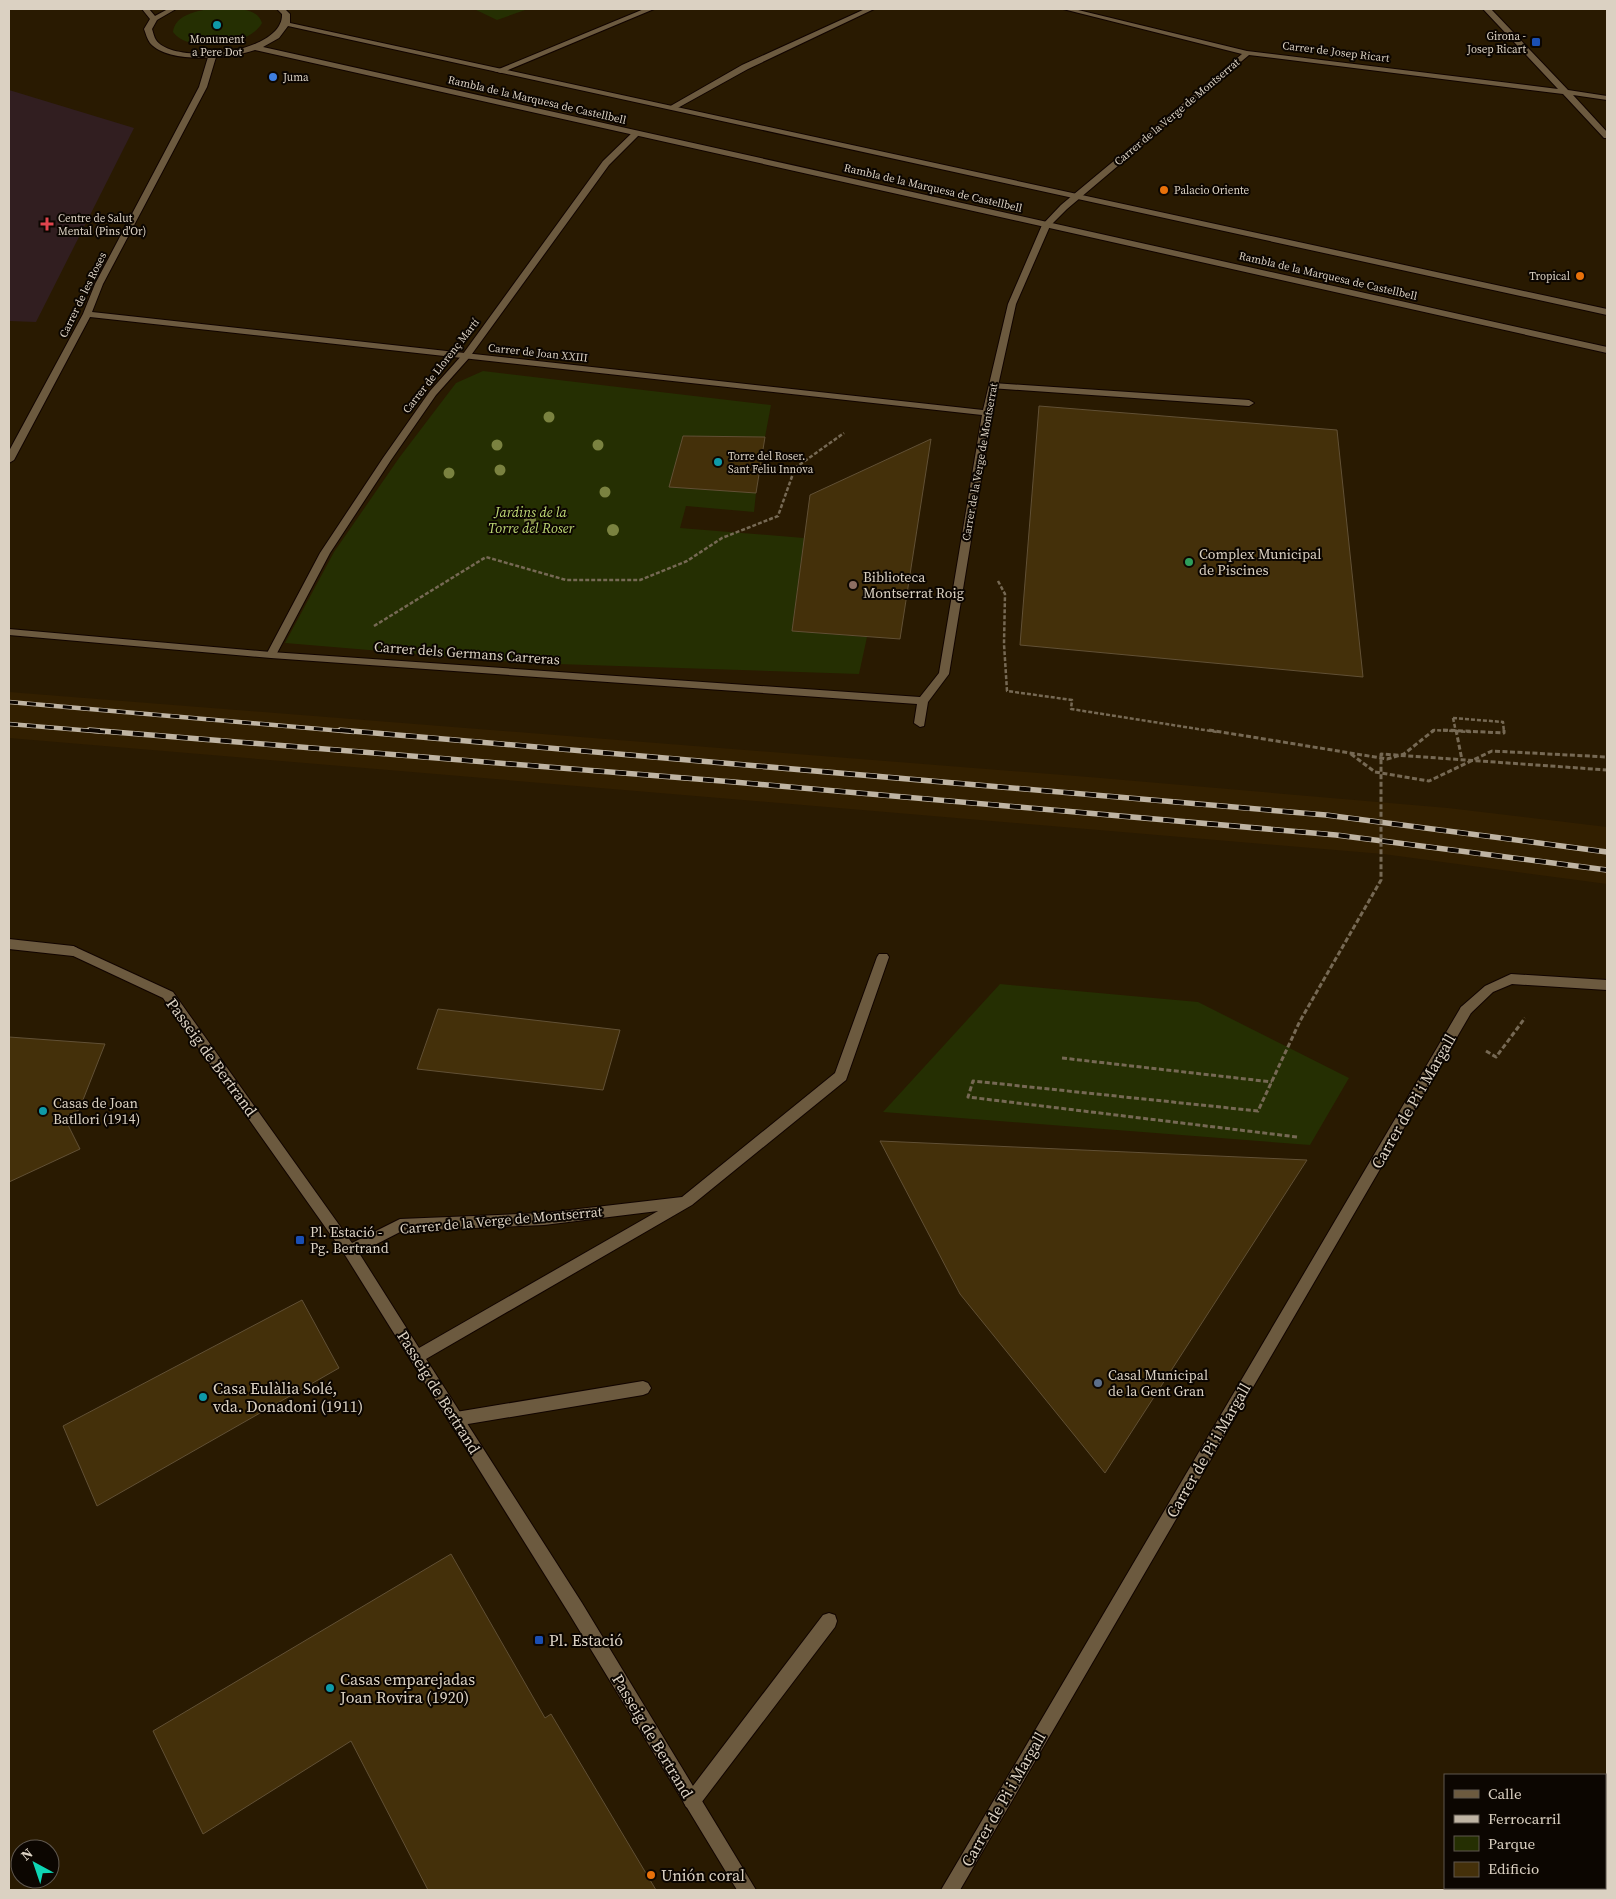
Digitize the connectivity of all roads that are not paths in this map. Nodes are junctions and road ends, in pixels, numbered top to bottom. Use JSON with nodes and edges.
{"nodes":[{"id":1,"x":145,"y":9,"type":"edge"},
{"id":2,"x":173,"y":9,"type":"edge"},
{"id":3,"x":281,"y":9,"type":"edge"},
{"id":4,"x":650,"y":9,"type":"edge"},
{"id":5,"x":870,"y":9,"type":"edge"},
{"id":6,"x":1066,"y":9,"type":"edge"},
{"id":7,"x":1487,"y":9,"type":"edge"},
{"id":8,"x":154,"y":19,"type":"junction"},
{"id":9,"x":286,"y":24,"type":"junction"},
{"id":10,"x":253,"y":48,"type":"junction"},
{"id":11,"x":1247,"y":53,"type":"junction"},
{"id":12,"x":212,"y":57,"type":"junction"},
{"id":13,"x":498,"y":71,"type":"junction"},
{"id":14,"x":1567,"y":92,"type":"junction"},
{"id":15,"x":1607,"y":98,"type":"edge"},
{"id":16,"x":670,"y":108,"type":"junction"},
{"id":17,"x":637,"y":133,"type":"junction"},
{"id":18,"x":1607,"y":136,"type":"edge"},
{"id":19,"x":1078,"y":197,"type":"junction"},
{"id":20,"x":1046,"y":225,"type":"junction"},
{"id":21,"x":1607,"y":312,"type":"edge"},
{"id":22,"x":87,"y":314,"type":"junction"},
{"id":23,"x":1607,"y":350,"type":"edge"},
{"id":24,"x":466,"y":356,"type":"junction"},
{"id":25,"x":993,"y":386,"type":"junction"},
{"id":26,"x":1249,"y":403,"type":"dead end"},
{"id":27,"x":987,"y":412,"type":"junction"},
{"id":28,"x":9,"y":460,"type":"edge"},
{"id":29,"x":9,"y":632,"type":"edge"},
{"id":30,"x":271,"y":655,"type":"junction"},
{"id":31,"x":923,"y":701,"type":"junction"},
{"id":32,"x":920,"y":723,"type":"dead end"},
{"id":33,"x":9,"y":944,"type":"edge"},
{"id":34,"x":883,"y":957,"type":"dead end"},
{"id":35,"x":1607,"y":985,"type":"edge"},
{"id":36,"x":687,"y":1201,"type":"junction"},
{"id":37,"x":350,"y":1251,"type":"junction"},
{"id":38,"x":418,"y":1356,"type":"junction"},
{"id":39,"x":643,"y":1388,"type":"dead end"},
{"id":40,"x":456,"y":1419,"type":"junction"},
{"id":41,"x":829,"y":1621,"type":"dead end"},
{"id":42,"x":692,"y":1801,"type":"junction"},
{"id":43,"x":747,"y":1890,"type":"edge"},
{"id":44,"x":950,"y":1890,"type":"edge"}],
"edges":[{"from":1,"to":8,"type":"street"},
{"from":2,"to":8,"type":"street"},
{"from":3,"to":9,"type":"street"},
{"from":4,"to":13,"type":"street"},
{"from":5,"to":16,"type":"street"},
{"from":6,"to":11,"type":"street","name":"Carrer de Josep Ricart"},
{"from":7,"to":14,"type":"street"},
{"from":8,"to":12,"type":"street"},
{"from":9,"to":10,"type":"street"},
{"from":9,"to":13,"type":"street","name":"Rambla de la Marquesa de Castellbell"},
{"from":10,"to":12,"type":"street"},
{"from":10,"to":17,"type":"street","name":"Rambla de la Marquesa de Castellbell"},
{"from":11,"to":14,"type":"street","name":"Carrer de Josep Ricart"},
{"from":11,"to":19,"type":"street","name":"Carrer de la Verge de Montserrat"},
{"from":12,"to":22,"type":"street","name":"Carrer de les Roses"},
{"from":13,"to":16,"type":"street","name":"Rambla de la Marquesa de Castellbell"},
{"from":14,"to":15,"type":"street","name":"Carrer de Josep Ricart"},
{"from":14,"to":18,"type":"street"},
{"from":16,"to":19,"type":"street","name":"Rambla de la Marquesa de Castellbell"},
{"from":17,"to":20,"type":"street","name":"Rambla de la Marquesa de Castellbell"},
{"from":17,"to":24,"type":"street","name":"Carrer de Llorenç Martí"},
{"from":19,"to":20,"type":"street","name":"Carrer de la Verge de Montserrat"},
{"from":19,"to":21,"type":"street","name":"Rambla de la Marquesa de Castellbell"},
{"from":20,"to":23,"type":"street","name":"Rambla de la Marquesa de Castellbell"},
{"from":20,"to":25,"type":"street","name":"Carrer de la Verge de Montserrat"},
{"from":22,"to":24,"type":"street","name":"Carrer de Joan XXIII"},
{"from":22,"to":28,"type":"street","name":"Carrer de les Roses"},
{"from":24,"to":27,"type":"street","name":"Carrer de Joan XXIII"},
{"from":24,"to":30,"type":"street","name":"Carrer de Llorenç Martí"},
{"from":25,"to":26,"type":"street"},
{"from":25,"to":27,"type":"street","name":"Carrer de la Verge de Montserrat"},
{"from":27,"to":31,"type":"street","name":"Carrer de la Verge de Montserrat"},
{"from":29,"to":30,"type":"street","name":"Carrer dels Germans Carreras"},
{"from":30,"to":31,"type":"street","name":"Carrer dels Germans Carreras"},
{"from":31,"to":32,"type":"street"},
{"from":33,"to":37,"type":"street","name":"Passeig de Bertrand"},
{"from":34,"to":36,"type":"street"},
{"from":35,"to":44,"type":"street","name":"Carrer de Pi i Margall"},
{"from":36,"to":37,"type":"street","name":"Carrer de la Verge de Montserrat"},
{"from":36,"to":38,"type":"street"},
{"from":37,"to":38,"type":"street","name":"Passeig de Bertrand"},
{"from":38,"to":40,"type":"street","name":"Passeig de Bertrand"},
{"from":39,"to":40,"type":"street"},
{"from":40,"to":42,"type":"street","name":"Passeig de Bertrand"},
{"from":41,"to":42,"type":"street"},
{"from":42,"to":43,"type":"street","name":"Passeig de Bertrand"}]}
